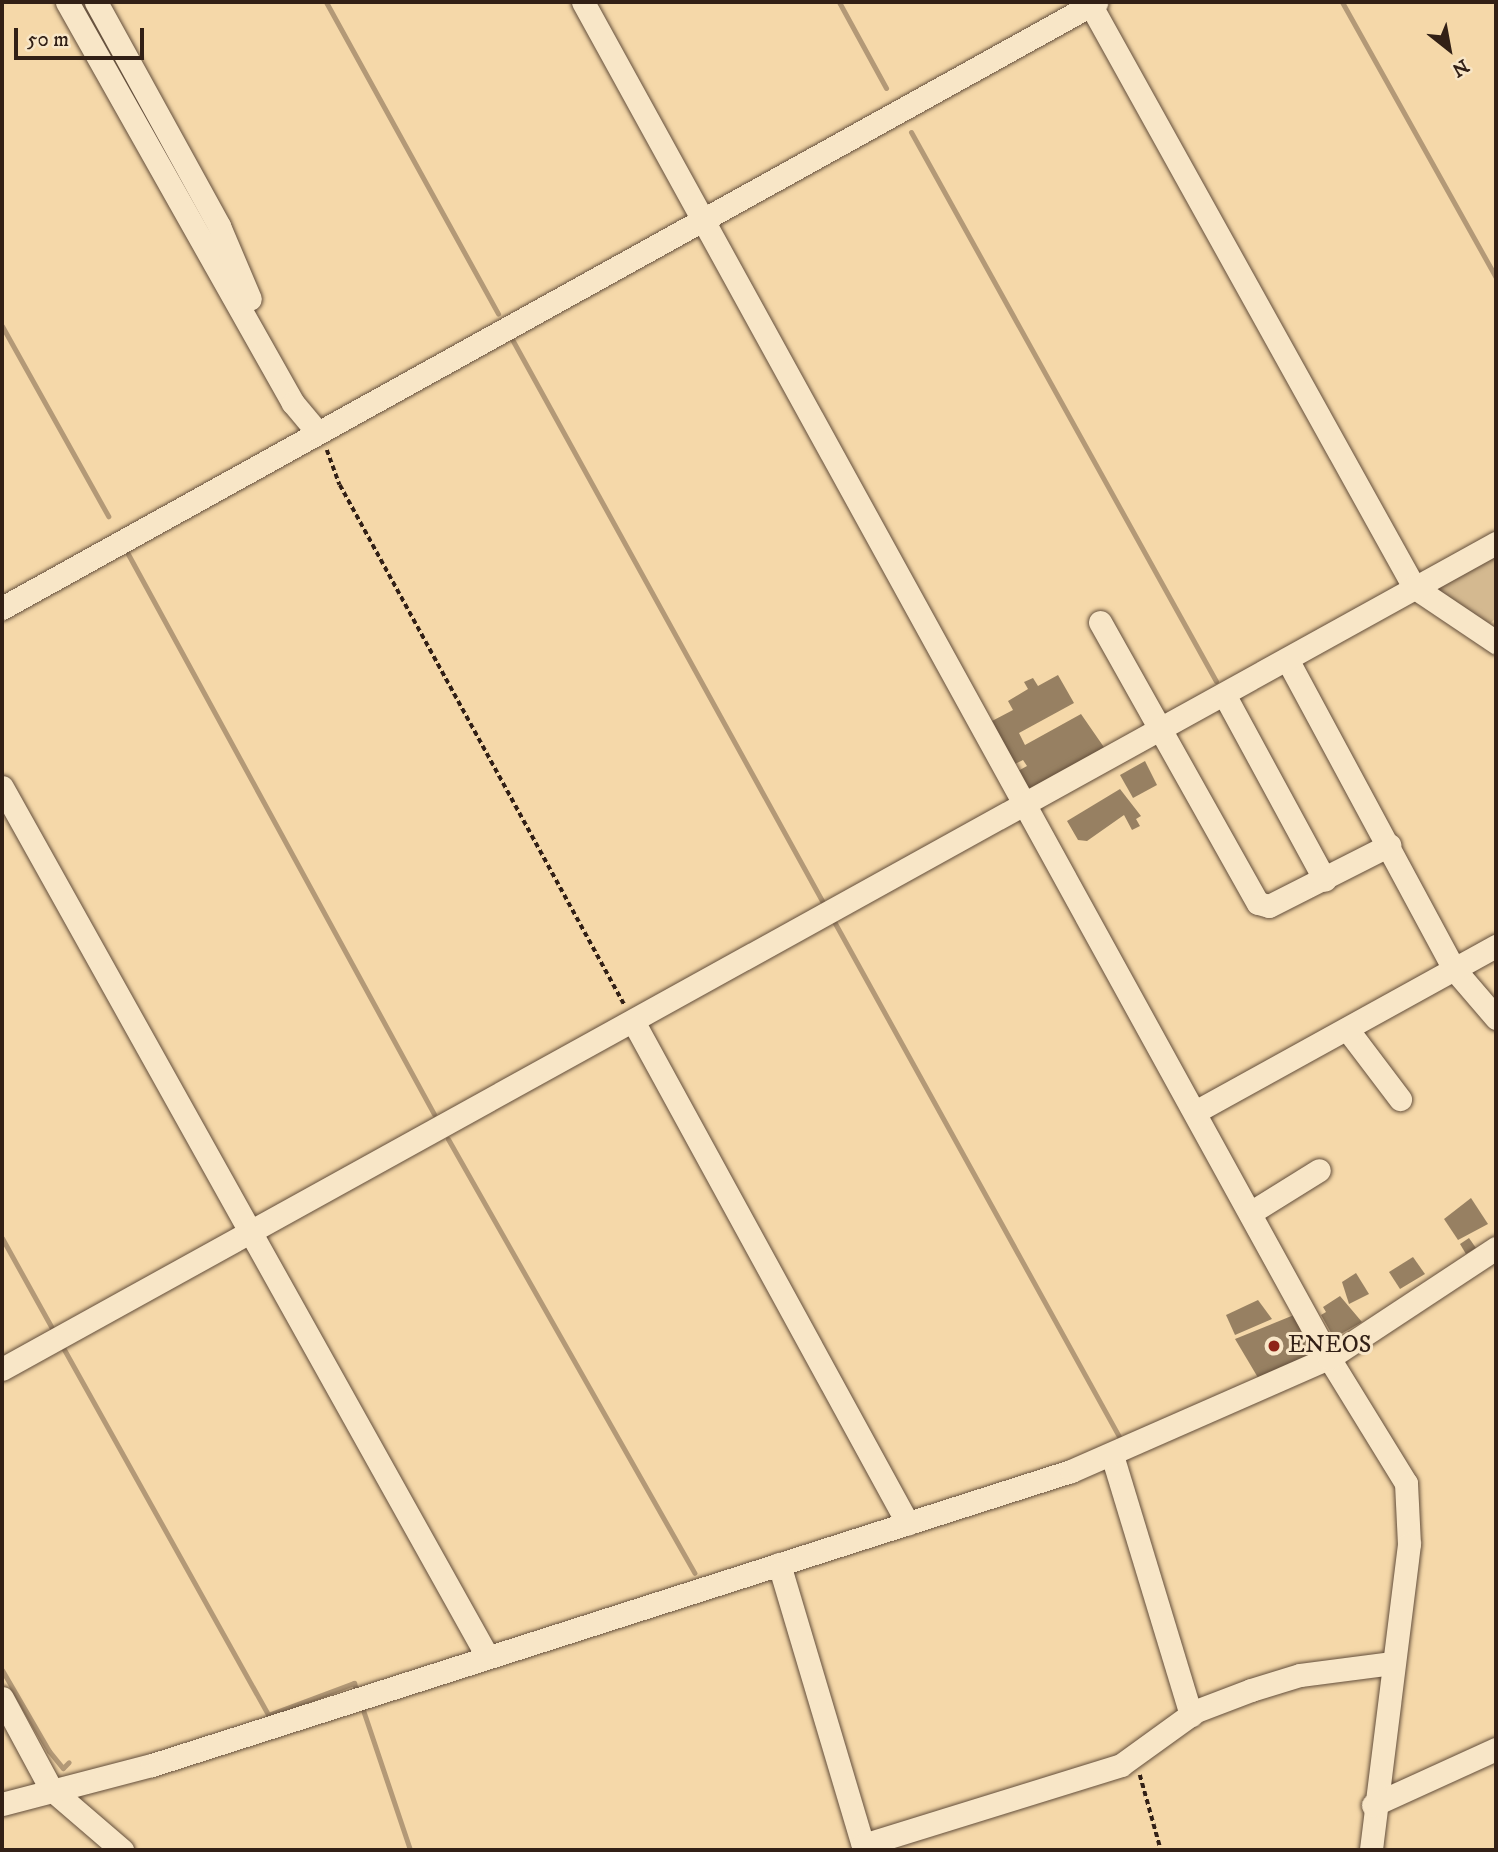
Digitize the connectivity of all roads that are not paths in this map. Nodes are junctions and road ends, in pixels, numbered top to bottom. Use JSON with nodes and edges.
{"nodes":[{"id":1,"x":67,"y":2,"type":"edge"},
{"id":2,"x":96,"y":2,"type":"edge"},
{"id":3,"x":583,"y":2,"type":"edge"},
{"id":4,"x":1092,"y":3,"type":"edge"},
{"id":5,"x":701,"y":218,"type":"junction"},
{"id":6,"x":316,"y":430,"type":"junction"},
{"id":7,"x":1496,"y":543,"type":"edge"},
{"id":8,"x":1414,"y":587,"type":"junction"},
{"id":9,"x":2,"y":608,"type":"edge"},
{"id":10,"x":1100,"y":622,"type":"dead end"},
{"id":11,"x":1496,"y":642,"type":"edge"},
{"id":12,"x":1288,"y":660,"type":"junction"},
{"id":13,"x":1225,"y":696,"type":"junction"},
{"id":14,"x":1161,"y":731,"type":"junction"},
{"id":15,"x":2,"y":787,"type":"edge"},
{"id":16,"x":1027,"y":804,"type":"junction"},
{"id":17,"x":1389,"y":845,"type":"junction"},
{"id":18,"x":1325,"y":880,"type":"junction"},
{"id":19,"x":1496,"y":946,"type":"edge"},
{"id":20,"x":1454,"y":969,"type":"junction"},
{"id":21,"x":1496,"y":1018,"type":"edge"},
{"id":22,"x":634,"y":1021,"type":"junction"},
{"id":23,"x":1347,"y":1029,"type":"junction"},
{"id":24,"x":1400,"y":1099,"type":"dead end"},
{"id":25,"x":1195,"y":1112,"type":"junction"},
{"id":26,"x":1319,"y":1170,"type":"dead end"},
{"id":27,"x":1250,"y":1213,"type":"junction"},
{"id":28,"x":247,"y":1232,"type":"junction"},
{"id":29,"x":1493,"y":1257,"type":"edge"},
{"id":30,"x":1329,"y":1358,"type":"junction"},
{"id":31,"x":2,"y":1369,"type":"edge"},
{"id":32,"x":1112,"y":1455,"type":"junction"},
{"id":33,"x":908,"y":1524,"type":"junction"},
{"id":34,"x":779,"y":1564,"type":"junction"},
{"id":35,"x":487,"y":1656,"type":"junction"},
{"id":36,"x":1392,"y":1663,"type":"junction"},
{"id":37,"x":2,"y":1698,"type":"edge"},
{"id":38,"x":1191,"y":1715,"type":"junction"},
{"id":39,"x":1496,"y":1749,"type":"edge"},
{"id":40,"x":51,"y":1789,"type":"junction"},
{"id":41,"x":2,"y":1804,"type":"edge"},
{"id":42,"x":1373,"y":1805,"type":"junction"},
{"id":43,"x":863,"y":1848,"type":"edge"},
{"id":44,"x":122,"y":1850,"type":"edge"},
{"id":45,"x":1371,"y":1850,"type":"edge"}],
"edges":[{"from":1,"to":6,"type":"street"},
{"from":2,"to":6,"type":"street"},
{"from":3,"to":5,"type":"street"},
{"from":4,"to":5,"type":"street"},
{"from":4,"to":8,"type":"street"},
{"from":5,"to":6,"type":"street"},
{"from":5,"to":16,"type":"street"},
{"from":6,"to":9,"type":"street"},
{"from":7,"to":8,"type":"street"},
{"from":8,"to":11,"type":"street"},
{"from":8,"to":12,"type":"street"},
{"from":10,"to":14,"type":"street"},
{"from":12,"to":13,"type":"street"},
{"from":12,"to":17,"type":"street"},
{"from":13,"to":14,"type":"street"},
{"from":13,"to":18,"type":"street"},
{"from":14,"to":16,"type":"street"},
{"from":14,"to":18,"type":"street"},
{"from":15,"to":28,"type":"street"},
{"from":16,"to":22,"type":"street"},
{"from":16,"to":25,"type":"street"},
{"from":17,"to":18,"type":"street"},
{"from":17,"to":20,"type":"street"},
{"from":19,"to":20,"type":"street"},
{"from":20,"to":21,"type":"street"},
{"from":20,"to":23,"type":"street"},
{"from":22,"to":28,"type":"street"},
{"from":22,"to":33,"type":"street"},
{"from":23,"to":24,"type":"street"},
{"from":23,"to":25,"type":"street"},
{"from":25,"to":27,"type":"street"},
{"from":26,"to":27,"type":"street"},
{"from":27,"to":30,"type":"street"},
{"from":28,"to":31,"type":"street"},
{"from":28,"to":35,"type":"street"},
{"from":29,"to":30,"type":"street"},
{"from":30,"to":32,"type":"street"},
{"from":30,"to":36,"type":"street"},
{"from":32,"to":33,"type":"street"},
{"from":32,"to":38,"type":"street"},
{"from":33,"to":34,"type":"street"},
{"from":34,"to":35,"type":"street"},
{"from":34,"to":43,"type":"street"},
{"from":35,"to":40,"type":"street"},
{"from":36,"to":38,"type":"street"},
{"from":36,"to":42,"type":"street"},
{"from":37,"to":40,"type":"street"},
{"from":38,"to":43,"type":"street"},
{"from":39,"to":42,"type":"street"},
{"from":40,"to":41,"type":"street"},
{"from":40,"to":44,"type":"street"},
{"from":42,"to":45,"type":"street"}]}
